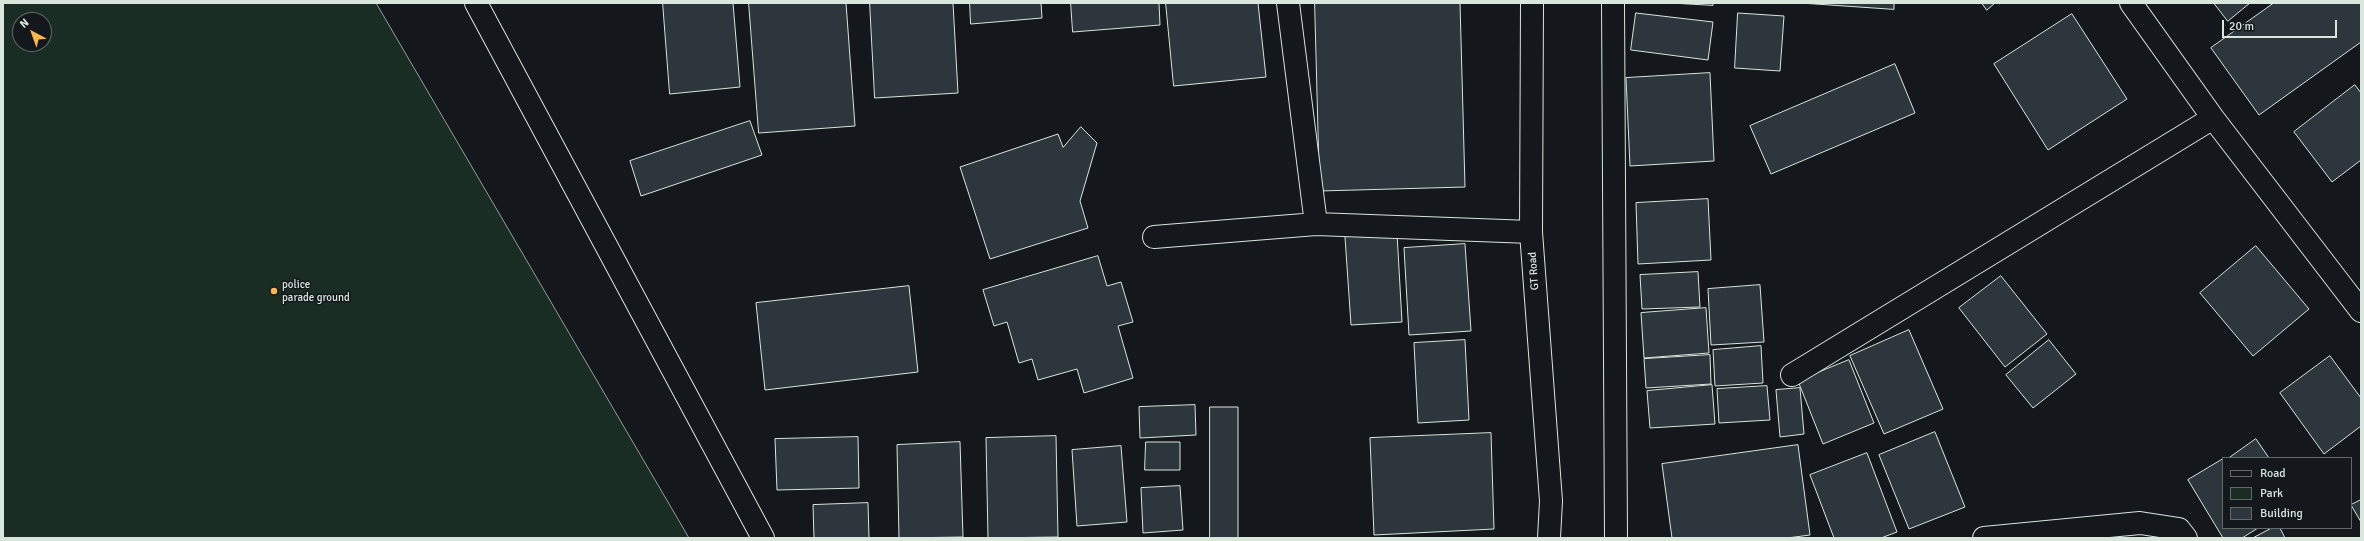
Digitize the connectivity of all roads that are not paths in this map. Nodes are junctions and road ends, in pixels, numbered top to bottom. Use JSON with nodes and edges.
{"nodes":[{"id":1,"x":476,"y":3,"type":"edge"},
{"id":2,"x":1288,"y":3,"type":"edge"},
{"id":3,"x":1532,"y":3,"type":"edge"},
{"id":4,"x":1614,"y":3,"type":"edge"},
{"id":5,"x":2131,"y":3,"type":"edge"},
{"id":6,"x":2213,"y":118,"type":"junction"},
{"id":7,"x":1316,"y":224,"type":"junction"},
{"id":8,"x":1531,"y":232,"type":"junction"},
{"id":9,"x":1154,"y":237,"type":"dead end"},
{"id":10,"x":2361,"y":311,"type":"edge"},
{"id":11,"x":1792,"y":375,"type":"dead end"},
{"id":12,"x":763,"y":538,"type":"edge"},
{"id":13,"x":1549,"y":538,"type":"edge"},
{"id":14,"x":1616,"y":538,"type":"edge"},
{"id":15,"x":1984,"y":538,"type":"edge"},
{"id":16,"x":2186,"y":538,"type":"edge"}],
"edges":[{"from":1,"to":12,"type":"street"},
{"from":2,"to":7,"type":"street"},
{"from":3,"to":8,"type":"street","name":"GT Road"},
{"from":4,"to":14,"type":"street"},
{"from":5,"to":6,"type":"street"},
{"from":6,"to":10,"type":"street"},
{"from":6,"to":11,"type":"street"},
{"from":7,"to":8,"type":"street"},
{"from":7,"to":9,"type":"street"},
{"from":8,"to":13,"type":"street","name":"GT Road"},
{"from":15,"to":16,"type":"street"}]}
